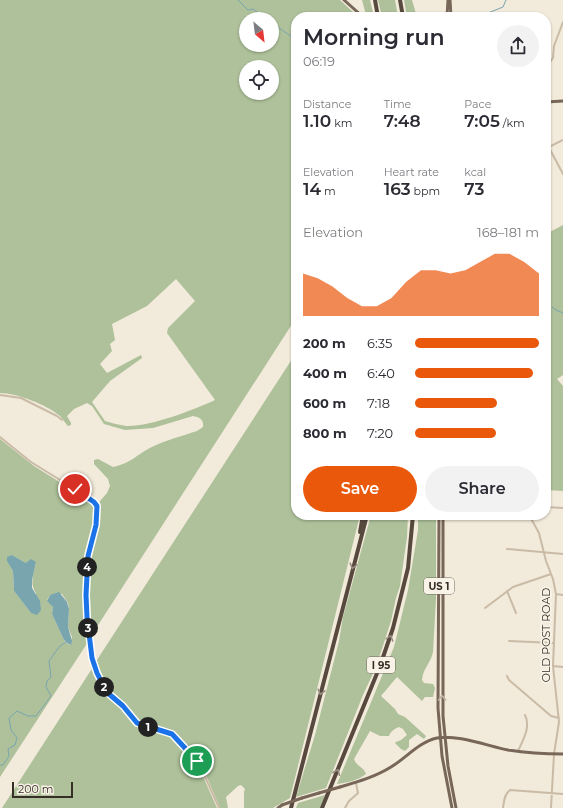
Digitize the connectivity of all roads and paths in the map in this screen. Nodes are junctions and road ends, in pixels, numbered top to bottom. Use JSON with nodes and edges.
{"nodes":[{"id":1,"x":344,"y":0,"type":"edge"},
{"id":2,"x":375,"y":0,"type":"edge"},
{"id":3,"x":400,"y":0,"type":"edge"},
{"id":4,"x":449,"y":0,"type":"edge"},
{"id":5,"x":357,"y":12,"type":"edge"},
{"id":6,"x":377,"y":12,"type":"edge"},
{"id":7,"x":402,"y":12,"type":"edge"},
{"id":8,"x":448,"y":12,"type":"edge"},
{"id":9,"x":450,"y":12,"type":"edge"},
{"id":10,"x":563,"y":22,"type":"edge"},
{"id":11,"x":551,"y":61,"type":"edge"},
{"id":12,"x":563,"y":101,"type":"edge"},
{"id":13,"x":551,"y":102,"type":"edge"},
{"id":14,"x":563,"y":140,"type":"edge"},
{"id":15,"x":551,"y":146,"type":"edge"},
{"id":16,"x":551,"y":151,"type":"edge"},
{"id":17,"x":563,"y":174,"type":"edge"},
{"id":18,"x":0,"y":395,"type":"edge"},
{"id":19,"x":62,"y":420,"type":"dead end"},
{"id":20,"x":0,"y":436,"type":"edge"},
{"id":21,"x":551,"y":507,"type":"edge"},
{"id":22,"x":563,"y":508,"type":"edge"},
{"id":23,"x":362,"y":520,"type":"edge"},
{"id":24,"x":365,"y":520,"type":"edge"},
{"id":25,"x":413,"y":520,"type":"edge"},
{"id":26,"x":439,"y":520,"type":"edge"},
{"id":27,"x":443,"y":520,"type":"edge"},
{"id":28,"x":532,"y":520,"type":"edge"},
{"id":29,"x":359,"y":545,"type":"junction"},
{"id":30,"x":506,"y":549,"type":"dead end"},
{"id":31,"x":544,"y":552,"type":"junction"},
{"id":32,"x":563,"y":554,"type":"edge"},
{"id":33,"x":551,"y":574,"type":"junction"},
{"id":34,"x":507,"y":591,"type":"junction"},
{"id":35,"x":556,"y":594,"type":"junction"},
{"id":36,"x":563,"y":595,"type":"edge"},
{"id":37,"x":485,"y":608,"type":"dead end"},
{"id":38,"x":516,"y":613,"type":"dead end"},
{"id":39,"x":509,"y":641,"type":"dead end"},
{"id":40,"x":554,"y":643,"type":"junction"},
{"id":41,"x":553,"y":666,"type":"junction"},
{"id":42,"x":563,"y":667,"type":"edge"},
{"id":43,"x":508,"y":676,"type":"dead end"},
{"id":44,"x":525,"y":715,"type":"dead end"},
{"id":45,"x":559,"y":718,"type":"junction"},
{"id":46,"x":444,"y":737,"type":"junction"},
{"id":47,"x":440,"y":738,"type":"junction"},
{"id":48,"x":518,"y":751,"type":"junction"},
{"id":49,"x":554,"y":754,"type":"junction"},
{"id":50,"x":563,"y":754,"type":"edge"},
{"id":51,"x":356,"y":783,"type":"junction"},
{"id":52,"x":551,"y":793,"type":"junction"},
{"id":53,"x":563,"y":794,"type":"edge"},
{"id":54,"x":219,"y":808,"type":"edge"},
{"id":55,"x":278,"y":808,"type":"edge"},
{"id":56,"x":291,"y":808,"type":"edge"},
{"id":57,"x":322,"y":808,"type":"edge"},
{"id":58,"x":345,"y":808,"type":"edge"},
{"id":59,"x":452,"y":808,"type":"edge"},
{"id":60,"x":456,"y":808,"type":"edge"},
{"id":61,"x":503,"y":808,"type":"edge"},
{"id":62,"x":551,"y":808,"type":"edge"}],
"edges":[{"from":1,"to":5,"type":"main road"},
{"from":2,"to":6,"type":"highway"},
{"from":3,"to":7,"type":"highway"},
{"from":4,"to":8,"type":"main road"},
{"from":4,"to":9,"type":"main road"},
{"from":10,"to":11,"type":"street"},
{"from":12,"to":13,"type":"main road"},
{"from":14,"to":15,"type":"street"},
{"from":16,"to":17,"type":"street"},
{"from":18,"to":19,"type":"street"},
{"from":20,"to":54,"type":"street"},
{"from":21,"to":22,"type":"street"},
{"from":23,"to":29,"type":"highway"},
{"from":24,"to":29,"type":"highway"},
{"from":57,"to":25,"type":"highway","number":"I 95","one_way":true},
{"from":26,"to":47,"type":"main road","number":"US 1"},
{"from":46,"to":27,"type":"main road","number":"US 1","one_way":true},
{"from":28,"to":31,"type":"street","name":"OLD POST ROAD"},
{"from":29,"to":56,"type":"highway","one_way":true},
{"from":30,"to":31,"type":"street"},
{"from":31,"to":32,"type":"street"},
{"from":31,"to":33,"type":"street","name":"OLD POST ROAD"},
{"from":33,"to":34,"type":"street"},
{"from":33,"to":35,"type":"street","name":"OLD POST ROAD"},
{"from":34,"to":37,"type":"street"},
{"from":34,"to":38,"type":"street"},
{"from":35,"to":36,"type":"street"},
{"from":35,"to":40,"type":"street","name":"OLD POST ROAD"},
{"from":39,"to":40,"type":"street"},
{"from":40,"to":41,"type":"street","name":"OLD POST ROAD"},
{"from":41,"to":42,"type":"street"},
{"from":41,"to":45,"type":"street","name":"OLD POST ROAD"},
{"from":43,"to":45,"type":"street"},
{"from":44,"to":48,"type":"street"},
{"from":45,"to":49,"type":"street","name":"OLD POST ROAD"},
{"from":46,"to":47,"type":"main road"},
{"from":46,"to":48,"type":"main road"},
{"from":46,"to":60,"type":"main road","number":"US 1"},
{"from":47,"to":51,"type":"main road"},
{"from":47,"to":59,"type":"main road","number":"US 1"},
{"from":48,"to":49,"type":"main road"},
{"from":49,"to":50,"type":"main road"},
{"from":49,"to":52,"type":"street","name":"OLD POST ROAD"},
{"from":51,"to":55,"type":"main road","bridge":true},
{"from":51,"to":58,"type":"street"},
{"from":52,"to":53,"type":"street"},
{"from":52,"to":61,"type":"street"},
{"from":52,"to":62,"type":"street","name":"OLD POST ROAD"}]}
